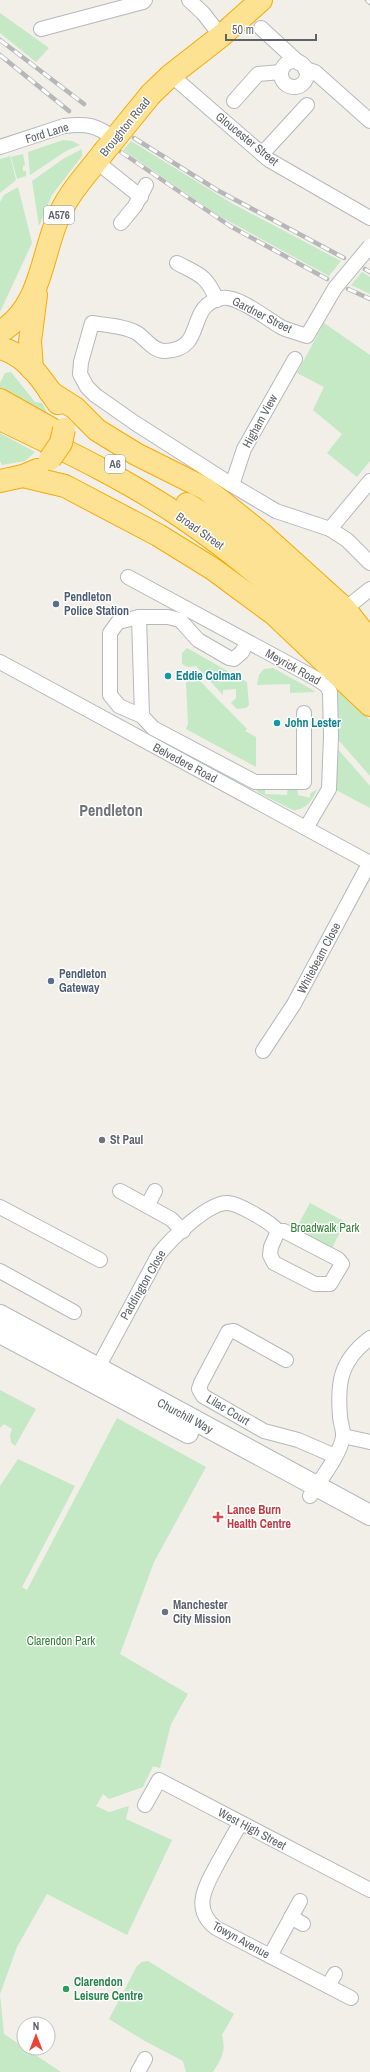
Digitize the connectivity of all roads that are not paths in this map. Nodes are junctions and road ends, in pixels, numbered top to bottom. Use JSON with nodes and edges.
{"nodes":[{"id":1,"x":145,"y":0,"type":"edge"},
{"id":2,"x":189,"y":0,"type":"edge"},
{"id":3,"x":261,"y":0,"type":"edge"},
{"id":4,"x":260,"y":28,"type":"dead end"},
{"id":5,"x":41,"y":29,"type":"dead end"},
{"id":6,"x":221,"y":36,"type":"junction"},
{"id":7,"x":302,"y":66,"type":"junction"},
{"id":8,"x":282,"y":72,"type":"junction"},
{"id":9,"x":171,"y":75,"type":"junction"},
{"id":10,"x":234,"y":102,"type":"dead end"},
{"id":11,"x":307,"y":105,"type":"dead end"},
{"id":12,"x":370,"y":121,"type":"edge"},
{"id":13,"x":0,"y":147,"type":"edge"},
{"id":14,"x":105,"y":151,"type":"junction"},
{"id":15,"x":262,"y":154,"type":"junction"},
{"id":16,"x":370,"y":218,"type":"edge"},
{"id":17,"x":121,"y":223,"type":"dead end"},
{"id":18,"x":370,"y":246,"type":"edge"},
{"id":19,"x":177,"y":262,"type":"dead end"},
{"id":20,"x":36,"y":288,"type":"junction"},
{"id":21,"x":217,"y":300,"type":"junction"},
{"id":22,"x":0,"y":332,"type":"edge"},
{"id":23,"x":0,"y":348,"type":"edge"},
{"id":24,"x":295,"y":359,"type":"dead end"},
{"id":25,"x":32,"y":369,"type":"junction"},
{"id":26,"x":50,"y":392,"type":"junction"},
{"id":27,"x":0,"y":400,"type":"edge"},
{"id":28,"x":0,"y":419,"type":"edge"},
{"id":29,"x":23,"y":476,"type":"junction"},
{"id":30,"x":0,"y":481,"type":"edge"},
{"id":31,"x":370,"y":481,"type":"edge"},
{"id":32,"x":232,"y":485,"type":"junction"},
{"id":33,"x":330,"y":529,"type":"junction"},
{"id":34,"x":370,"y":562,"type":"edge"},
{"id":35,"x":128,"y":577,"type":"dead end"},
{"id":36,"x":370,"y":589,"type":"edge"},
{"id":37,"x":345,"y":609,"type":"junction"},
{"id":38,"x":139,"y":617,"type":"junction"},
{"id":39,"x":370,"y":640,"type":"edge"},
{"id":40,"x":248,"y":642,"type":"junction"},
{"id":41,"x":370,"y":662,"type":"edge"},
{"id":42,"x":2,"y":665,"type":"edge"},
{"id":43,"x":370,"y":685,"type":"edge"},
{"id":44,"x":370,"y":705,"type":"edge"},
{"id":45,"x":304,"y":713,"type":"dead end"},
{"id":46,"x":142,"y":716,"type":"junction"},
{"id":47,"x":306,"y":828,"type":"junction"},
{"id":48,"x":370,"y":863,"type":"edge"},
{"id":49,"x":263,"y":1051,"type":"dead end"},
{"id":50,"x":120,"y":1191,"type":"dead end"},
{"id":51,"x":155,"y":1191,"type":"dead end"},
{"id":52,"x":147,"y":1206,"type":"junction"},
{"id":53,"x":0,"y":1207,"type":"edge"},
{"id":54,"x":183,"y":1231,"type":"junction"},
{"id":55,"x":278,"y":1231,"type":"junction"},
{"id":56,"x":100,"y":1260,"type":"dead end"},
{"id":57,"x":0,"y":1271,"type":"edge"},
{"id":58,"x":74,"y":1312,"type":"dead end"},
{"id":59,"x":0,"y":1315,"type":"edge"},
{"id":60,"x":0,"y":1333,"type":"edge"},
{"id":61,"x":370,"y":1338,"type":"edge"},
{"id":62,"x":286,"y":1360,"type":"dead end"},
{"id":63,"x":93,"y":1375,"type":"junction"},
{"id":64,"x":343,"y":1436,"type":"junction"},
{"id":65,"x":370,"y":1442,"type":"edge"},
{"id":66,"x":335,"y":1456,"type":"junction"},
{"id":67,"x":313,"y":1492,"type":"junction"},
{"id":68,"x":370,"y":1515,"type":"edge"},
{"id":69,"x":370,"y":1528,"type":"edge"},
{"id":70,"x":145,"y":1805,"type":"dead end"},
{"id":71,"x":241,"y":1823,"type":"junction"},
{"id":72,"x":370,"y":1890,"type":"edge"},
{"id":73,"x":300,"y":1901,"type":"dead end"},
{"id":74,"x":270,"y":1956,"type":"junction"},
{"id":75,"x":351,"y":1998,"type":"dead end"},
{"id":76,"x":145,"y":2059,"type":"dead end"},
{"id":77,"x":138,"y":2072,"type":"edge"}],
"edges":[{"from":1,"to":5,"type":"street"},
{"from":2,"to":6,"type":"street"},
{"from":3,"to":6,"type":"highway","name":"Broughton Road","number":"A576"},
{"from":4,"to":7,"type":"street"},
{"from":6,"to":9,"type":"highway","name":"Broughton Road","number":"A576"},
{"from":7,"to":8,"type":"street"},
{"from":7,"to":8,"type":"street"},
{"from":7,"to":12,"type":"street"},
{"from":8,"to":10,"type":"street"},
{"from":9,"to":14,"type":"highway","name":"Broughton Road","number":"A576","bridge":true},
{"from":9,"to":15,"type":"street","name":"Gloucester Street"},
{"from":11,"to":15,"type":"street"},
{"from":13,"to":14,"type":"street","name":"Ford Lane","bridge":true},
{"from":14,"to":17,"type":"street","name":"Ford Lane"},
{"from":14,"to":20,"type":"highway","name":"Broughton Road","number":"A576"},
{"from":15,"to":16,"type":"street","name":"Gloucester Street"},
{"from":18,"to":21,"type":"street","name":"Gardner Street","bridge":true},
{"from":19,"to":21,"type":"street"},
{"from":20,"to":22,"type":"highway","name":"Broughton Road","number":"A576"},
{"from":20,"to":25,"type":"highway","name":"Broughton Road","number":"A576"},
{"from":21,"to":32,"type":"street","name":"Gardner Street"},
{"from":23,"to":25,"type":"highway"},
{"from":24,"to":32,"type":"street","name":"Higham View"},
{"from":25,"to":26,"type":"highway"},
{"from":26,"to":29,"type":"highway","bridge":true},
{"from":26,"to":37,"type":"highway"},
{"from":27,"to":41,"type":"highway","name":"Broad Street","number":"A6"},
{"from":28,"to":43,"type":"highway","name":"Broad Street","number":"A6"},
{"from":29,"to":30,"type":"highway"},
{"from":29,"to":44,"type":"highway"},
{"from":31,"to":33,"type":"street"},
{"from":32,"to":33,"type":"street"},
{"from":33,"to":34,"type":"street"},
{"from":35,"to":40,"type":"street","name":"Meyrick Road"},
{"from":36,"to":37,"type":"street"},
{"from":37,"to":39,"type":"highway"},
{"from":38,"to":40,"type":"street"},
{"from":38,"to":46,"type":"street"},
{"from":38,"to":46,"type":"street"},
{"from":40,"to":47,"type":"street","name":"Meyrick Road"},
{"from":42,"to":47,"type":"street","name":"Belvedere Road"},
{"from":45,"to":46,"type":"street"},
{"from":47,"to":48,"type":"street","name":"Belvedere Road"},
{"from":48,"to":49,"type":"street","name":"Whitebeam Close"},
{"from":50,"to":52,"type":"street"},
{"from":51,"to":52,"type":"street"},
{"from":52,"to":54,"type":"street"},
{"from":53,"to":56,"type":"street"},
{"from":54,"to":55,"type":"street","name":"Paddington Close"},
{"from":54,"to":63,"type":"street","name":"Paddington Close"},
{"from":55,"to":55,"type":"street","name":"Paddington Close"},
{"from":57,"to":58,"type":"street"},
{"from":59,"to":63,"type":"street","name":"Churchill Way"},
{"from":60,"to":63,"type":"street","name":"Churchill Way"},
{"from":61,"to":64,"type":"street"},
{"from":62,"to":66,"type":"street","name":"Lilac Court"},
{"from":63,"to":67,"type":"street","name":"Churchill Way"},
{"from":64,"to":65,"type":"street"},
{"from":64,"to":66,"type":"street"},
{"from":66,"to":67,"type":"street"},
{"from":67,"to":68,"type":"street","name":"Churchill Way"},
{"from":67,"to":69,"type":"street","name":"Churchill Way"},
{"from":70,"to":71,"type":"street","name":"West High Street"},
{"from":71,"to":72,"type":"street","name":"West High Street"},
{"from":71,"to":74,"type":"street","name":"Towyn Avenue"},
{"from":73,"to":74,"type":"street"},
{"from":74,"to":75,"type":"street","name":"Towyn Avenue"},
{"from":76,"to":77,"type":"street"}]}
